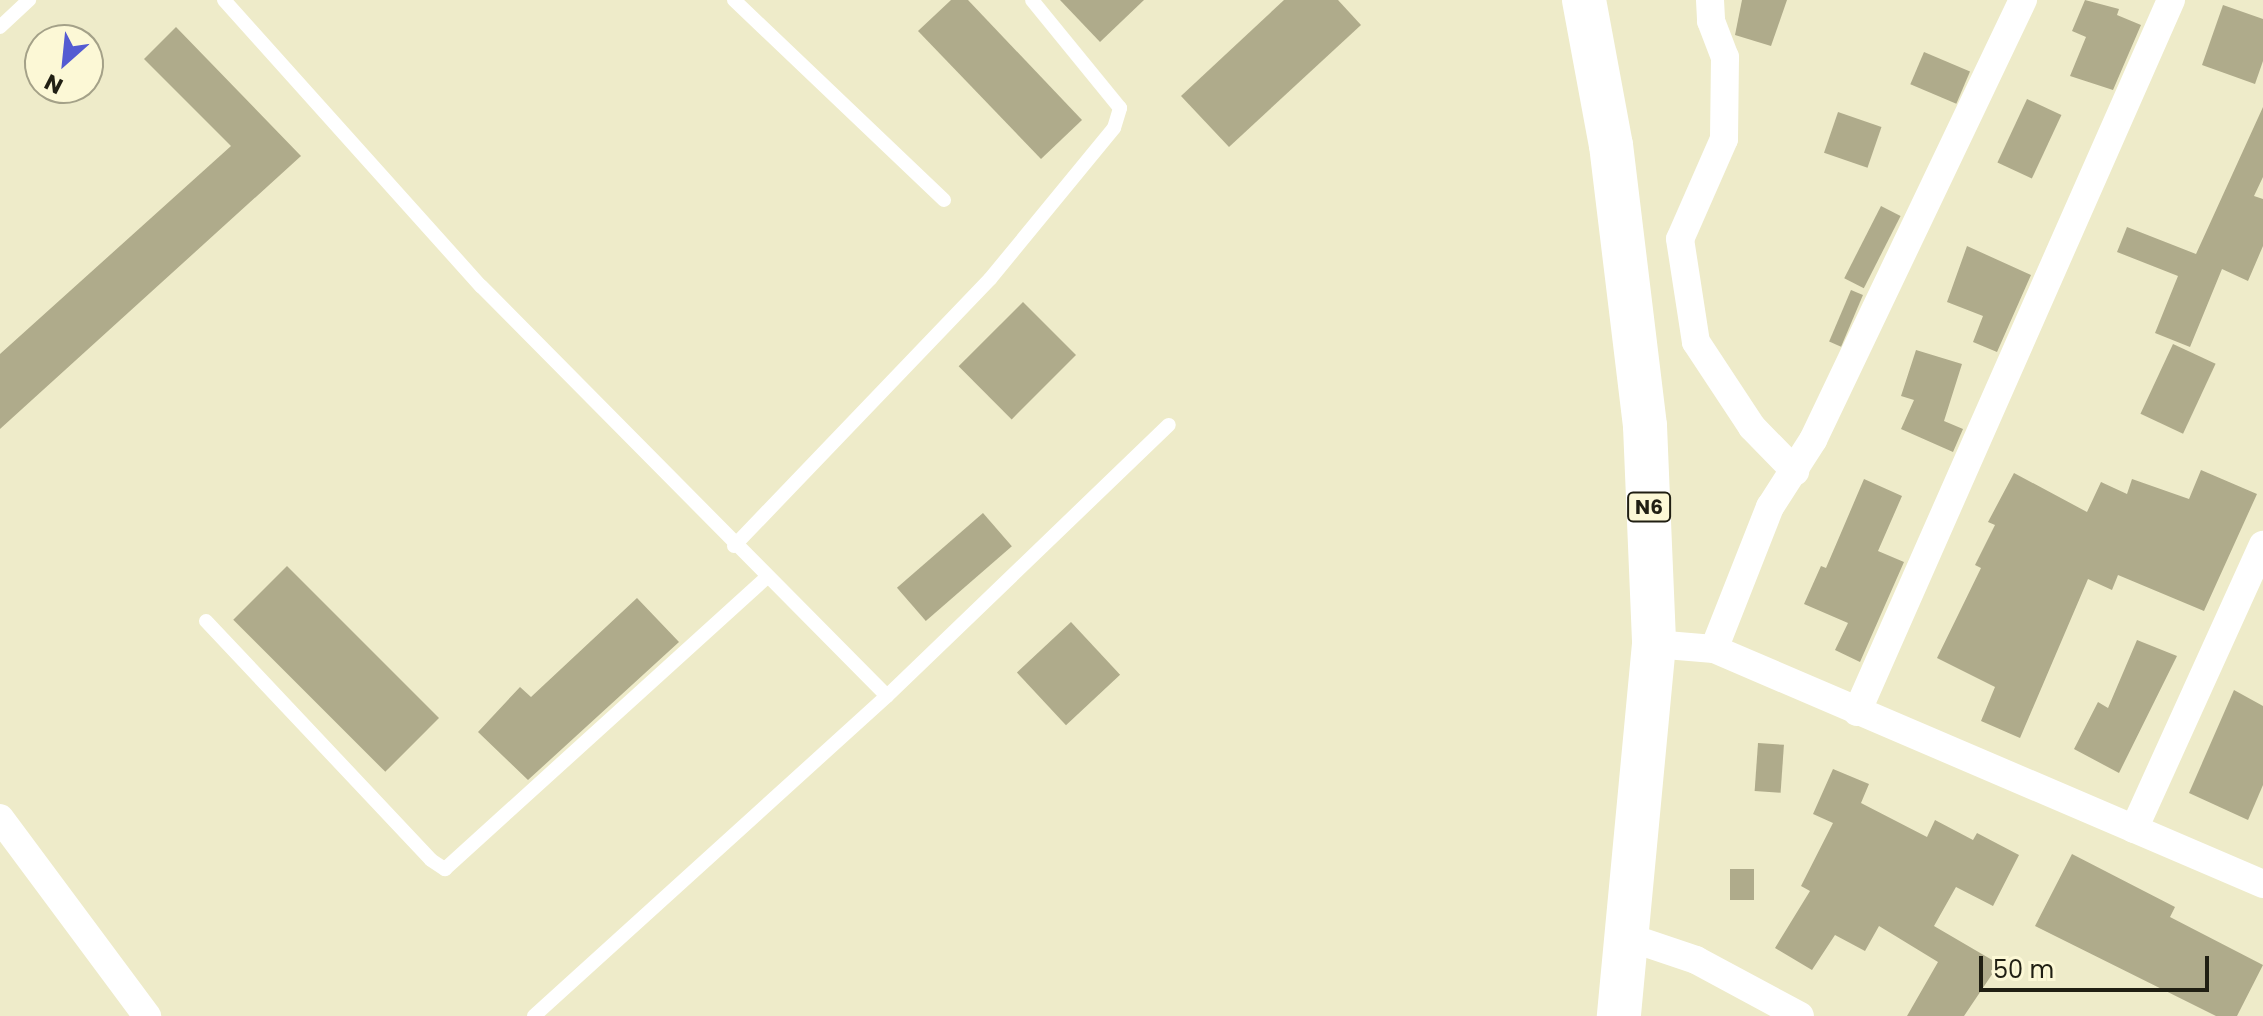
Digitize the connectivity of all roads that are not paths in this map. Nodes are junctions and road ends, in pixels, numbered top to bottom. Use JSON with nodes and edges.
{"nodes":[{"id":1,"x":29,"y":0,"type":"edge"},
{"id":2,"x":224,"y":0,"type":"edge"},
{"id":3,"x":734,"y":0,"type":"edge"},
{"id":4,"x":1032,"y":0,"type":"edge"},
{"id":5,"x":1584,"y":0,"type":"edge"},
{"id":6,"x":1710,"y":0,"type":"edge"},
{"id":7,"x":2023,"y":0,"type":"edge"},
{"id":8,"x":2171,"y":0,"type":"edge"},
{"id":9,"x":0,"y":27,"type":"edge"},
{"id":10,"x":944,"y":200,"type":"dead end"},
{"id":11,"x":1169,"y":425,"type":"dead end"},
{"id":12,"x":1795,"y":471,"type":"junction"},
{"id":13,"x":2263,"y":545,"type":"edge"},
{"id":14,"x":734,"y":546,"type":"junction"},
{"id":15,"x":766,"y":578,"type":"junction"},
{"id":16,"x":206,"y":621,"type":"dead end"},
{"id":17,"x":1654,"y":644,"type":"junction"},
{"id":18,"x":1714,"y":649,"type":"junction"},
{"id":19,"x":887,"y":696,"type":"junction"},
{"id":20,"x":1857,"y":712,"type":"junction"},
{"id":21,"x":0,"y":818,"type":"edge"},
{"id":22,"x":2134,"y":829,"type":"junction"},
{"id":23,"x":2263,"y":884,"type":"edge"},
{"id":24,"x":1628,"y":937,"type":"junction"},
{"id":25,"x":147,"y":1016,"type":"edge"},
{"id":26,"x":534,"y":1016,"type":"edge"},
{"id":27,"x":1619,"y":1016,"type":"edge"},
{"id":28,"x":1800,"y":1016,"type":"edge"}],
"edges":[{"from":1,"to":9,"type":"lane"},
{"from":2,"to":14,"type":"lane"},
{"from":3,"to":10,"type":"lane"},
{"from":4,"to":14,"type":"lane"},
{"from":5,"to":17,"type":"highway","number":"N6"},
{"from":6,"to":12,"type":"street"},
{"from":7,"to":12,"type":"street"},
{"from":8,"to":20,"type":"street"},
{"from":11,"to":19,"type":"lane"},
{"from":12,"to":18,"type":"street"},
{"from":13,"to":22,"type":"street"},
{"from":14,"to":15,"type":"lane"},
{"from":15,"to":16,"type":"lane"},
{"from":15,"to":19,"type":"lane"},
{"from":17,"to":18,"type":"street"},
{"from":17,"to":24,"type":"highway","number":"N6"},
{"from":18,"to":20,"type":"street"},
{"from":19,"to":26,"type":"lane"},
{"from":20,"to":22,"type":"street"},
{"from":21,"to":25,"type":"street"},
{"from":22,"to":23,"type":"street"},
{"from":24,"to":27,"type":"highway","number":"N6"},
{"from":24,"to":28,"type":"street"}]}
